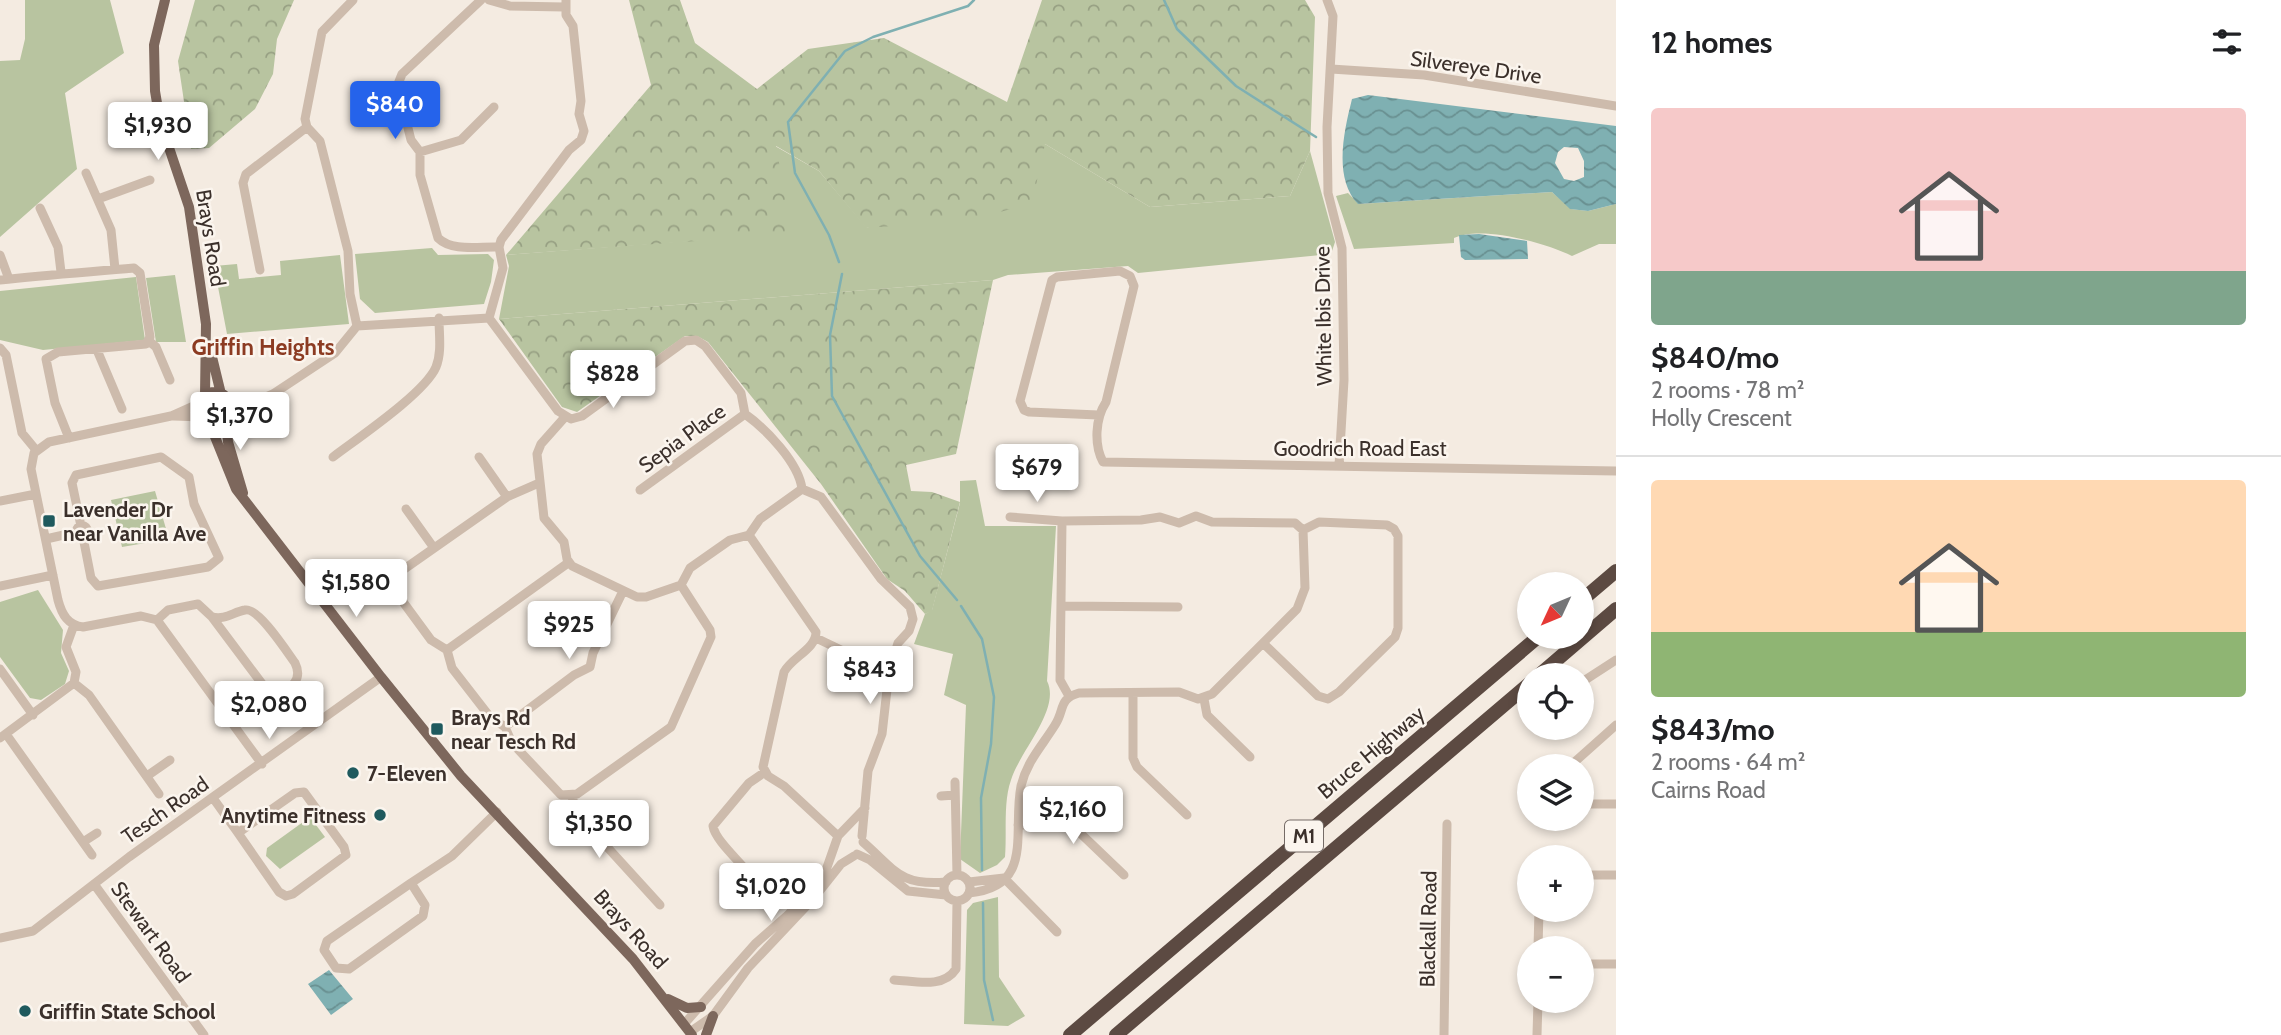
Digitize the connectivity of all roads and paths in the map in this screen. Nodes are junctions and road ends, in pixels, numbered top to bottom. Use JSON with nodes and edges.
{"nodes":[{"id":1,"x":353,"y":0,"type":"edge"},
{"id":2,"x":481,"y":0,"type":"edge"},
{"id":3,"x":489,"y":0,"type":"edge"},
{"id":4,"x":1327,"y":0,"type":"edge"},
{"id":5,"x":162,"y":1,"type":"edge"},
{"id":6,"x":565,"y":4,"type":"edge"},
{"id":7,"x":1331,"y":69,"type":"junction"},
{"id":8,"x":1616,"y":106,"type":"edge"},
{"id":9,"x":494,"y":107,"type":"dead end"},
{"id":10,"x":307,"y":127,"type":"junction"},
{"id":11,"x":420,"y":152,"type":"junction"},
{"id":12,"x":86,"y":173,"type":"dead end"},
{"id":13,"x":150,"y":180,"type":"dead end"},
{"id":14,"x":98,"y":199,"type":"junction"},
{"id":15,"x":40,"y":208,"type":"dead end"},
{"id":16,"x":499,"y":247,"type":"junction"},
{"id":17,"x":0,"y":255,"type":"edge"},
{"id":18,"x":115,"y":269,"type":"junction"},
{"id":19,"x":260,"y":270,"type":"dead end"},
{"id":20,"x":61,"y":272,"type":"junction"},
{"id":21,"x":5,"y":279,"type":"edge"},
{"id":22,"x":439,"y":318,"type":"junction"},
{"id":23,"x":489,"y":318,"type":"junction"},
{"id":24,"x":206,"y":324,"type":"junction"},
{"id":25,"x":357,"y":326,"type":"junction"},
{"id":26,"x":149,"y":341,"type":"junction"},
{"id":27,"x":0,"y":348,"type":"edge"},
{"id":28,"x":97,"y":349,"type":"junction"},
{"id":29,"x":170,"y":380,"type":"dead end"},
{"id":30,"x":223,"y":396,"type":"junction"},
{"id":31,"x":258,"y":398,"type":"junction"},
{"id":32,"x":202,"y":399,"type":"junction"},
{"id":33,"x":122,"y":409,"type":"dead end"},
{"id":34,"x":745,"y":414,"type":"junction"},
{"id":35,"x":227,"y":415,"type":"junction"},
{"id":36,"x":1098,"y":415,"type":"junction"},
{"id":37,"x":171,"y":416,"type":"junction"},
{"id":38,"x":565,"y":416,"type":"junction"},
{"id":39,"x":206,"y":420,"type":"junction"},
{"id":40,"x":69,"y":438,"type":"junction"},
{"id":41,"x":36,"y":450,"type":"junction"},
{"id":42,"x":333,"y":457,"type":"dead end"},
{"id":43,"x":479,"y":457,"type":"dead end"},
{"id":44,"x":1339,"y":466,"type":"junction"},
{"id":45,"x":1616,"y":471,"type":"edge"},
{"id":46,"x":539,"y":484,"type":"junction"},
{"id":47,"x":802,"y":489,"type":"junction"},
{"id":48,"x":640,"y":490,"type":"dead end"},
{"id":49,"x":36,"y":494,"type":"junction"},
{"id":50,"x":243,"y":496,"type":"junction"},
{"id":51,"x":507,"y":497,"type":"junction"},
{"id":52,"x":0,"y":501,"type":"edge"},
{"id":53,"x":406,"y":509,"type":"dead end"},
{"id":54,"x":1010,"y":517,"type":"dead end"},
{"id":55,"x":1062,"y":521,"type":"junction"},
{"id":56,"x":1303,"y":530,"type":"junction"},
{"id":57,"x":80,"y":532,"type":"junction"},
{"id":58,"x":749,"y":535,"type":"junction"},
{"id":59,"x":46,"y":539,"type":"junction"},
{"id":60,"x":434,"y":548,"type":"junction"},
{"id":61,"x":568,"y":563,"type":"junction"},
{"id":62,"x":1616,"y":571,"type":"edge"},
{"id":63,"x":53,"y":575,"type":"junction"},
{"id":64,"x":681,"y":585,"type":"junction"},
{"id":65,"x":0,"y":586,"type":"edge"},
{"id":66,"x":1594,"y":590,"type":"edge"},
{"id":67,"x":623,"y":591,"type":"junction"},
{"id":68,"x":1060,"y":607,"type":"junction"},
{"id":69,"x":1178,"y":607,"type":"dead end"},
{"id":70,"x":1616,"y":609,"type":"edge"},
{"id":71,"x":212,"y":617,"type":"junction"},
{"id":72,"x":225,"y":618,"type":"junction"},
{"id":73,"x":157,"y":620,"type":"junction"},
{"id":74,"x":74,"y":625,"type":"junction"},
{"id":75,"x":222,"y":632,"type":"junction"},
{"id":76,"x":816,"y":638,"type":"junction"},
{"id":77,"x":1263,"y":643,"type":"junction"},
{"id":78,"x":1524,"y":649,"type":"edge"},
{"id":79,"x":447,"y":650,"type":"junction"},
{"id":80,"x":841,"y":650,"type":"dead end"},
{"id":81,"x":1616,"y":660,"type":"edge"},
{"id":82,"x":1553,"y":663,"type":"edge"},
{"id":83,"x":0,"y":669,"type":"edge"},
{"id":84,"x":1594,"y":674,"type":"edge"},
{"id":85,"x":381,"y":677,"type":"junction"},
{"id":86,"x":74,"y":683,"type":"junction"},
{"id":87,"x":1133,"y":694,"type":"junction"},
{"id":88,"x":1517,"y":694,"type":"edge"},
{"id":89,"x":1069,"y":696,"type":"junction"},
{"id":90,"x":1204,"y":699,"type":"junction"},
{"id":91,"x":33,"y":715,"type":"junction"},
{"id":92,"x":505,"y":727,"type":"junction"},
{"id":93,"x":1615,"y":729,"type":"edge"},
{"id":94,"x":3,"y":736,"type":"edge"},
{"id":95,"x":1585,"y":754,"type":"edge"},
{"id":96,"x":1250,"y":757,"type":"dead end"},
{"id":97,"x":170,"y":760,"type":"dead end"},
{"id":98,"x":262,"y":764,"type":"junction"},
{"id":99,"x":765,"y":772,"type":"junction"},
{"id":100,"x":147,"y":776,"type":"junction"},
{"id":101,"x":955,"y":782,"type":"dead end"},
{"id":102,"x":159,"y":794,"type":"dead end"},
{"id":103,"x":955,"y":795,"type":"junction"},
{"id":104,"x":941,"y":796,"type":"dead end"},
{"id":105,"x":572,"y":797,"type":"junction"},
{"id":106,"x":213,"y":798,"type":"junction"},
{"id":107,"x":1594,"y":804,"type":"edge"},
{"id":108,"x":1616,"y":804,"type":"edge"},
{"id":109,"x":865,"y":807,"type":"junction"},
{"id":110,"x":497,"y":812,"type":"junction"},
{"id":111,"x":1187,"y":816,"type":"dead end"},
{"id":112,"x":1447,"y":824,"type":"dead end"},
{"id":113,"x":1018,"y":825,"type":"junction"},
{"id":114,"x":848,"y":830,"type":"junction"},
{"id":115,"x":97,"y":833,"type":"dead end"},
{"id":116,"x":238,"y":833,"type":"junction"},
{"id":117,"x":863,"y":839,"type":"junction"},
{"id":118,"x":838,"y":840,"type":"junction"},
{"id":119,"x":83,"y":842,"type":"junction"},
{"id":120,"x":92,"y":855,"type":"dead end"},
{"id":121,"x":856,"y":855,"type":"junction"},
{"id":122,"x":957,"y":875,"type":"junction"},
{"id":123,"x":1124,"y":875,"type":"dead end"},
{"id":124,"x":1594,"y":875,"type":"edge"},
{"id":125,"x":1616,"y":875,"type":"edge"},
{"id":126,"x":1004,"y":878,"type":"junction"},
{"id":127,"x":755,"y":881,"type":"dead end"},
{"id":128,"x":946,"y":882,"type":"junction"},
{"id":129,"x":411,"y":883,"type":"junction"},
{"id":130,"x":968,"y":883,"type":"junction"},
{"id":131,"x":93,"y":884,"type":"junction"},
{"id":132,"x":969,"y":893,"type":"junction"},
{"id":133,"x":946,"y":895,"type":"junction"},
{"id":134,"x":957,"y":901,"type":"junction"},
{"id":135,"x":660,"y":905,"type":"dead end"},
{"id":136,"x":1057,"y":932,"type":"dead end"},
{"id":137,"x":0,"y":938,"type":"edge"},
{"id":138,"x":1594,"y":964,"type":"edge"},
{"id":139,"x":1616,"y":964,"type":"edge"},
{"id":140,"x":894,"y":980,"type":"dead end"},
{"id":141,"x":665,"y":998,"type":"junction"},
{"id":142,"x":701,"y":1007,"type":"junction"},
{"id":143,"x":1538,"y":1013,"type":"edge"},
{"id":144,"x":713,"y":1016,"type":"junction"},
{"id":145,"x":689,"y":1030,"type":"edge"},
{"id":146,"x":204,"y":1035,"type":"edge"},
{"id":147,"x":706,"y":1035,"type":"edge"},
{"id":148,"x":1070,"y":1035,"type":"edge"},
{"id":149,"x":1116,"y":1035,"type":"edge"},
{"id":150,"x":1444,"y":1035,"type":"edge"},
{"id":151,"x":1537,"y":1035,"type":"edge"}],
"edges":[{"from":1,"to":10,"type":"street"},
{"from":2,"to":11,"type":"street"},
{"from":3,"to":6,"type":"street"},
{"from":4,"to":7,"type":"street","name":"White Ibis Drive"},
{"from":5,"to":24,"type":"main road","name":"Brays Road"},
{"from":6,"to":16,"type":"street"},
{"from":7,"to":8,"type":"street","name":"Silvereye Drive"},
{"from":7,"to":44,"type":"street","name":"White Ibis Drive"},
{"from":9,"to":11,"type":"street"},
{"from":10,"to":19,"type":"street"},
{"from":10,"to":25,"type":"street"},
{"from":11,"to":16,"type":"street"},
{"from":12,"to":14,"type":"street"},
{"from":13,"to":14,"type":"street"},
{"from":14,"to":18,"type":"street"},
{"from":15,"to":20,"type":"street"},
{"from":16,"to":23,"type":"street"},
{"from":17,"to":21,"type":"street"},
{"from":18,"to":20,"type":"street"},
{"from":18,"to":26,"type":"street"},
{"from":20,"to":21,"type":"street"},
{"from":22,"to":23,"type":"street"},
{"from":22,"to":25,"type":"street"},
{"from":22,"to":42,"type":"street"},
{"from":23,"to":38,"type":"street"},
{"from":24,"to":30,"type":"main road","name":"Brays Road"},
{"from":24,"to":32,"type":"main road","name":"Brays Road"},
{"from":25,"to":31,"type":"street"},
{"from":26,"to":28,"type":"street"},
{"from":26,"to":29,"type":"street"},
{"from":27,"to":41,"type":"street"},
{"from":28,"to":33,"type":"street"},
{"from":28,"to":40,"type":"street"},
{"from":30,"to":31,"type":"street"},
{"from":30,"to":32,"type":"main road"},
{"from":30,"to":35,"type":"main road","name":"Brays Road"},
{"from":31,"to":35,"type":"street"},
{"from":32,"to":37,"type":"street"},
{"from":32,"to":39,"type":"main road","name":"Brays Road"},
{"from":34,"to":38,"type":"street"},
{"from":34,"to":47,"type":"street"},
{"from":34,"to":48,"type":"street","name":"Sepia Place"},
{"from":35,"to":39,"type":"main road"},
{"from":35,"to":50,"type":"main road","name":"Brays Road"},
{"from":36,"to":36,"type":"street"},
{"from":36,"to":44,"type":"street","name":"Goodrich Road East"},
{"from":37,"to":39,"type":"street"},
{"from":37,"to":40,"type":"street"},
{"from":38,"to":46,"type":"street"},
{"from":39,"to":50,"type":"main road","name":"Brays Road"},
{"from":40,"to":41,"type":"street"},
{"from":41,"to":49,"type":"street"},
{"from":43,"to":51,"type":"street"},
{"from":44,"to":45,"type":"street","name":"Goodrich Road East"},
{"from":46,"to":51,"type":"street"},
{"from":46,"to":61,"type":"street"},
{"from":47,"to":58,"type":"street"},
{"from":47,"to":109,"type":"street"},
{"from":49,"to":52,"type":"street"},
{"from":49,"to":59,"type":"street"},
{"from":50,"to":85,"type":"main road","name":"Brays Road"},
{"from":51,"to":60,"type":"street"},
{"from":53,"to":60,"type":"street"},
{"from":54,"to":55,"type":"street"},
{"from":55,"to":56,"type":"street"},
{"from":55,"to":68,"type":"street"},
{"from":56,"to":77,"type":"street"},
{"from":56,"to":77,"type":"street"},
{"from":57,"to":57,"type":"street"},
{"from":57,"to":59,"type":"street"},
{"from":58,"to":64,"type":"street"},
{"from":58,"to":76,"type":"street"},
{"from":59,"to":63,"type":"street"},
{"from":60,"to":79,"type":"street"},
{"from":61,"to":67,"type":"street"},
{"from":61,"to":79,"type":"street"},
{"from":62,"to":66,"type":"highway"},
{"from":63,"to":65,"type":"street"},
{"from":63,"to":74,"type":"street"},
{"from":64,"to":67,"type":"street"},
{"from":64,"to":105,"type":"street"},
{"from":67,"to":92,"type":"street"},
{"from":68,"to":69,"type":"street"},
{"from":68,"to":89,"type":"street"},
{"from":70,"to":82,"type":"highway"},
{"from":71,"to":72,"type":"street"},
{"from":71,"to":73,"type":"street"},
{"from":71,"to":75,"type":"street"},
{"from":72,"to":75,"type":"street"},
{"from":72,"to":75,"type":"street"},
{"from":73,"to":74,"type":"street"},
{"from":73,"to":98,"type":"street"},
{"from":74,"to":86,"type":"street"},
{"from":76,"to":80,"type":"street"},
{"from":76,"to":99,"type":"street"},
{"from":77,"to":90,"type":"street"},
{"from":78,"to":148,"type":"highway","name":"Bruce Highway","number":"M1"},
{"from":79,"to":92,"type":"street"},
{"from":81,"to":84,"type":"street"},
{"from":83,"to":91,"type":"street"},
{"from":85,"to":98,"type":"street","name":"Tesch Road"},
{"from":85,"to":110,"type":"main road","name":"Brays Road"},
{"from":86,"to":91,"type":"street"},
{"from":86,"to":100,"type":"street"},
{"from":87,"to":89,"type":"street"},
{"from":87,"to":90,"type":"street"},
{"from":87,"to":111,"type":"street"},
{"from":88,"to":149,"type":"highway","number":"M1"},
{"from":89,"to":113,"type":"street"},
{"from":90,"to":96,"type":"street"},
{"from":91,"to":94,"type":"street"},
{"from":92,"to":105,"type":"street"},
{"from":93,"to":95,"type":"street"},
{"from":94,"to":119,"type":"street"},
{"from":97,"to":100,"type":"street"},
{"from":98,"to":106,"type":"street","name":"Tesch Road"},
{"from":99,"to":118,"type":"street"},
{"from":99,"to":127,"type":"street"},
{"from":100,"to":102,"type":"street"},
{"from":101,"to":103,"type":"street"},
{"from":103,"to":104,"type":"street"},
{"from":103,"to":122,"type":"street"},
{"from":105,"to":135,"type":"street"},
{"from":106,"to":116,"type":"street"},
{"from":106,"to":131,"type":"street","name":"Tesch Road"},
{"from":107,"to":108,"type":"street"},
{"from":109,"to":114,"type":"street"},
{"from":109,"to":117,"type":"street"},
{"from":110,"to":129,"type":"street"},
{"from":110,"to":141,"type":"main road","name":"Brays Road"},
{"from":112,"to":150,"type":"street","name":"Blackall Road"},
{"from":113,"to":123,"type":"street"},
{"from":113,"to":126,"type":"street"},
{"from":114,"to":117,"type":"street"},
{"from":114,"to":118,"type":"street"},
{"from":115,"to":119,"type":"street"},
{"from":116,"to":116,"type":"street"},
{"from":117,"to":121,"type":"street"},
{"from":117,"to":128,"type":"street"},
{"from":118,"to":121,"type":"street"},
{"from":118,"to":142,"type":"street"},
{"from":119,"to":120,"type":"street"},
{"from":121,"to":133,"type":"street"},
{"from":121,"to":144,"type":"street"},
{"from":122,"to":128,"type":"street"},
{"from":122,"to":130,"type":"street"},
{"from":124,"to":125,"type":"street"},
{"from":126,"to":130,"type":"street"},
{"from":126,"to":132,"type":"street"},
{"from":126,"to":136,"type":"street"},
{"from":128,"to":133,"type":"street"},
{"from":129,"to":129,"type":"street"},
{"from":130,"to":132,"type":"street"},
{"from":131,"to":137,"type":"street","name":"Tesch Road"},
{"from":131,"to":146,"type":"street","name":"Stewart Road"},
{"from":132,"to":134,"type":"street"},
{"from":133,"to":134,"type":"street"},
{"from":134,"to":140,"type":"street"},
{"from":138,"to":139,"type":"street"},
{"from":141,"to":142,"type":"main road"},
{"from":141,"to":145,"type":"main road","name":"Brays Road"},
{"from":142,"to":145,"type":"street"},
{"from":143,"to":151,"type":"street"},
{"from":144,"to":145,"type":"street"},
{"from":144,"to":147,"type":"main road"}]}
